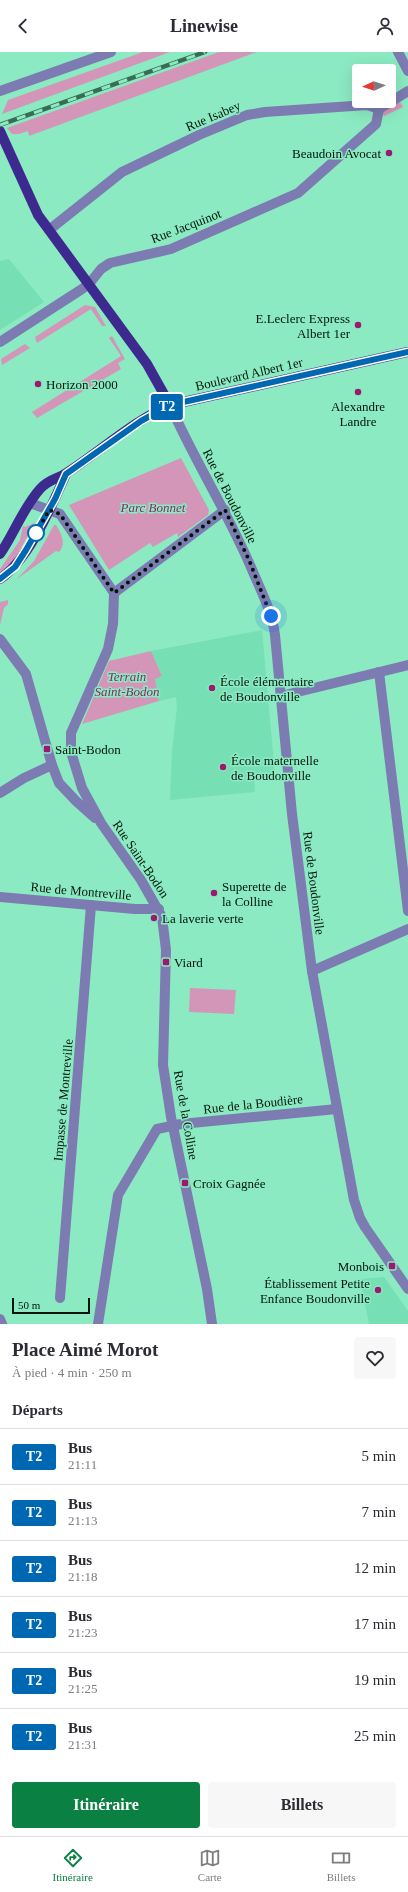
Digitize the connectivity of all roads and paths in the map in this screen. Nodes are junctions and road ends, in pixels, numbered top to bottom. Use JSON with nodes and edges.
{"nodes":[{"id":1,"x":111,"y":52,"type":"edge"},
{"id":2,"x":398,"y":52,"type":"edge"},
{"id":3,"x":408,"y":71,"type":"edge"},
{"id":4,"x":0,"y":91,"type":"edge"},
{"id":5,"x":408,"y":92,"type":"edge"},
{"id":6,"x":379,"y":109,"type":"junction"},
{"id":7,"x":0,"y":131,"type":"edge"},
{"id":8,"x":4,"y":150,"type":"edge"},
{"id":9,"x":49,"y":230,"type":"junction"},
{"id":10,"x":89,"y":284,"type":"junction"},
{"id":11,"x":0,"y":342,"type":"edge"},
{"id":12,"x":408,"y":352,"type":"edge"},
{"id":13,"x":170,"y":405,"type":"junction"},
{"id":14,"x":66,"y":474,"type":"junction"},
{"id":15,"x":30,"y":502,"type":"junction"},
{"id":16,"x":49,"y":510,"type":"junction"},
{"id":17,"x":225,"y":510,"type":"junction"},
{"id":18,"x":0,"y":554,"type":"edge"},
{"id":19,"x":0,"y":579,"type":"edge"},
{"id":20,"x":114,"y":593,"type":"junction"},
{"id":21,"x":0,"y":639,"type":"edge"},
{"id":22,"x":408,"y":665,"type":"edge"},
{"id":23,"x":379,"y":672,"type":"junction"},
{"id":24,"x":281,"y":696,"type":"junction"},
{"id":25,"x":52,"y":765,"type":"junction"},
{"id":26,"x":82,"y":788,"type":"junction"},
{"id":27,"x":0,"y":793,"type":"edge"},
{"id":28,"x":69,"y":794,"type":"junction"},
{"id":29,"x":101,"y":823,"type":"junction"},
{"id":30,"x":0,"y":897,"type":"edge"},
{"id":31,"x":91,"y":905,"type":"junction"},
{"id":32,"x":159,"y":909,"type":"junction"},
{"id":33,"x":408,"y":910,"type":"edge"},
{"id":34,"x":408,"y":929,"type":"edge"},
{"id":35,"x":312,"y":972,"type":"junction"},
{"id":36,"x":337,"y":1108,"type":"junction"},
{"id":37,"x":173,"y":1125,"type":"junction"},
{"id":38,"x":408,"y":1289,"type":"edge"},
{"id":39,"x":60,"y":1298,"type":"dead end"},
{"id":40,"x":0,"y":1319,"type":"edge"},
{"id":41,"x":2,"y":1324,"type":"edge"},
{"id":42,"x":98,"y":1324,"type":"edge"},
{"id":43,"x":212,"y":1324,"type":"edge"}],
"edges":[{"from":1,"to":4,"type":"street"},
{"from":2,"to":3,"type":"street"},
{"from":5,"to":6,"type":"street"},
{"from":6,"to":9,"type":"street","name":"Rue Isabey"},
{"from":6,"to":10,"type":"street","name":"Rue Jacquinot"},
{"from":7,"to":8,"type":"main road","name":"Rue de Boudonville"},
{"from":8,"to":9,"type":"main road","name":"Rue de Boudonville"},
{"from":9,"to":10,"type":"main road","name":"Rue de Boudonville"},
{"from":10,"to":11,"type":"street","name":"Rue Jacquinot"},
{"from":10,"to":13,"type":"main road","name":"Rue de Boudonville"},
{"from":12,"to":13,"type":"main road","name":"Boulevard Albert 1er"},
{"from":13,"to":14,"type":"main road","name":"Boulevard Albert 1er"},
{"from":13,"to":17,"type":"street","name":"Rue de Boudonville"},
{"from":14,"to":15,"type":"main road","name":"Boulevard Albert 1er"},
{"from":14,"to":16,"type":"main road"},
{"from":15,"to":16,"type":"street"},
{"from":15,"to":18,"type":"main road","name":"Boulevard Albert 1er"},
{"from":16,"to":19,"type":"main road"},
{"from":16,"to":20,"type":"street"},
{"from":17,"to":20,"type":"street"},
{"from":17,"to":24,"type":"street","name":"Rue de Boudonville"},
{"from":20,"to":26,"type":"street","name":"Rue Saint-Bodon"},
{"from":21,"to":25,"type":"street","name":"Rue Saint-Bodon"},
{"from":22,"to":23,"type":"street"},
{"from":23,"to":24,"type":"street"},
{"from":23,"to":33,"type":"street"},
{"from":24,"to":35,"type":"street","name":"Rue de Boudonville"},
{"from":25,"to":27,"type":"street"},
{"from":25,"to":28,"type":"street","name":"Rue Saint-Bodon"},
{"from":26,"to":28,"type":"street"},
{"from":26,"to":29,"type":"street","name":"Rue Saint-Bodon"},
{"from":28,"to":29,"type":"street","name":"Rue Saint-Bodon"},
{"from":29,"to":32,"type":"street","name":"Rue Saint-Bodon"},
{"from":30,"to":31,"type":"street","name":"Rue de Montreville"},
{"from":31,"to":32,"type":"street","name":"Rue de Montreville"},
{"from":31,"to":39,"type":"street","name":"Impasse de Montreville"},
{"from":32,"to":37,"type":"street","name":"Rue de la Colline"},
{"from":34,"to":35,"type":"street"},
{"from":35,"to":36,"type":"street","name":"Rue de Boudonville"},
{"from":36,"to":37,"type":"street","name":"Rue de la Boudière"},
{"from":36,"to":38,"type":"street","name":"Rue de Boudonville"},
{"from":37,"to":42,"type":"street","name":"Rue de la Boudière"},
{"from":37,"to":43,"type":"street","name":"Rue de la Colline"},
{"from":40,"to":41,"type":"street"}]}
